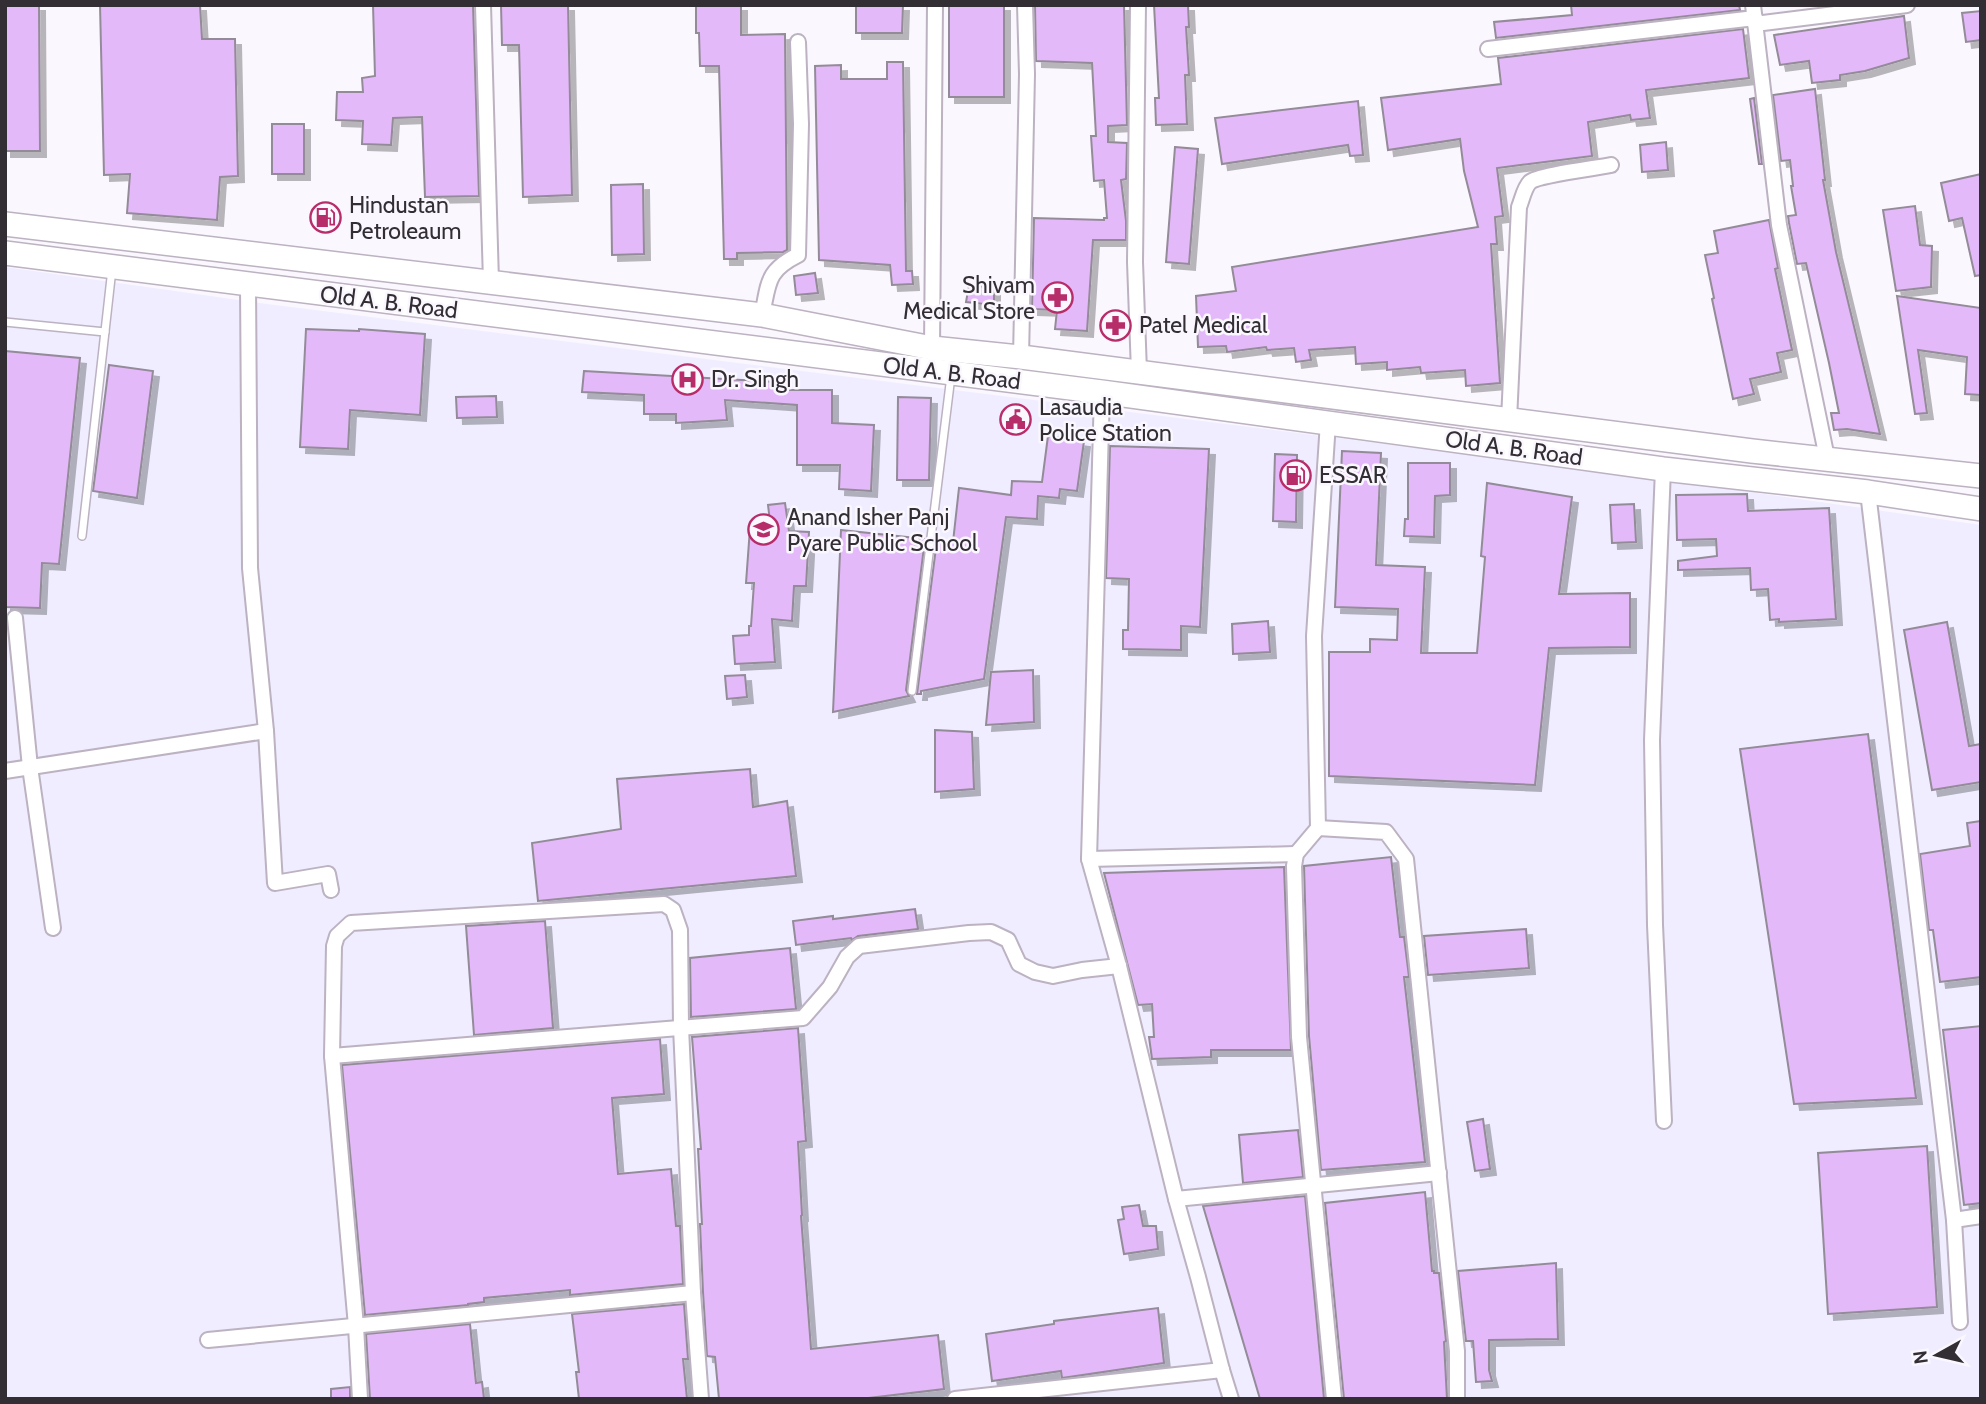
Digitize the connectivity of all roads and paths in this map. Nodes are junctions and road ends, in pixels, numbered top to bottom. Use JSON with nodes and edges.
{"nodes":[{"id":1,"x":483,"y":5,"type":"edge"},
{"id":2,"x":934,"y":5,"type":"edge"},
{"id":3,"x":1025,"y":5,"type":"edge"},
{"id":4,"x":1138,"y":5,"type":"edge"},
{"id":5,"x":1908,"y":5,"type":"edge"},
{"id":6,"x":1755,"y":16,"type":"edge"},
{"id":7,"x":798,"y":42,"type":"dead end"},
{"id":8,"x":1488,"y":49,"type":"dead end"},
{"id":9,"x":1611,"y":165,"type":"dead end"},
{"id":10,"x":5,"y":224,"type":"edge"},
{"id":11,"x":5,"y":253,"type":"edge"},
{"id":12,"x":113,"y":266,"type":"junction"},
{"id":13,"x":491,"y":282,"type":"junction"},
{"id":14,"x":248,"y":285,"type":"junction"},
{"id":15,"x":762,"y":315,"type":"junction"},
{"id":16,"x":5,"y":322,"type":"edge"},
{"id":17,"x":105,"y":332,"type":"junction"},
{"id":18,"x":932,"y":348,"type":"junction"},
{"id":19,"x":1021,"y":357,"type":"junction"},
{"id":20,"x":1139,"y":372,"type":"junction"},
{"id":21,"x":951,"y":373,"type":"junction"},
{"id":22,"x":1102,"y":392,"type":"junction"},
{"id":23,"x":1509,"y":420,"type":"junction"},
{"id":24,"x":1328,"y":422,"type":"junction"},
{"id":25,"x":1827,"y":458,"type":"junction"},
{"id":26,"x":1663,"y":469,"type":"junction"},
{"id":27,"x":1981,"y":476,"type":"edge"},
{"id":28,"x":1868,"y":492,"type":"junction"},
{"id":29,"x":1981,"y":509,"type":"edge"},
{"id":30,"x":82,"y":536,"type":"dead end"},
{"id":31,"x":15,"y":618,"type":"dead end"},
{"id":32,"x":912,"y":691,"type":"dead end"},
{"id":33,"x":266,"y":731,"type":"junction"},
{"id":34,"x":30,"y":767,"type":"junction"},
{"id":35,"x":5,"y":771,"type":"edge"},
{"id":36,"x":1318,"y":828,"type":"junction"},
{"id":37,"x":1296,"y":854,"type":"junction"},
{"id":38,"x":1089,"y":859,"type":"junction"},
{"id":39,"x":331,"y":890,"type":"dead end"},
{"id":40,"x":53,"y":928,"type":"dead end"},
{"id":41,"x":1119,"y":967,"type":"junction"},
{"id":42,"x":681,"y":1027,"type":"junction"},
{"id":43,"x":331,"y":1056,"type":"junction"},
{"id":44,"x":1664,"y":1121,"type":"dead end"},
{"id":45,"x":1439,"y":1173,"type":"junction"},
{"id":46,"x":1314,"y":1186,"type":"junction"},
{"id":47,"x":1176,"y":1199,"type":"junction"},
{"id":48,"x":1981,"y":1216,"type":"edge"},
{"id":49,"x":1954,"y":1220,"type":"junction"},
{"id":50,"x":693,"y":1293,"type":"junction"},
{"id":51,"x":1961,"y":1322,"type":"dead end"},
{"id":52,"x":356,"y":1326,"type":"junction"},
{"id":53,"x":208,"y":1340,"type":"dead end"},
{"id":54,"x":1222,"y":1370,"type":"junction"},
{"id":55,"x":360,"y":1399,"type":"edge"},
{"id":56,"x":701,"y":1399,"type":"edge"},
{"id":57,"x":955,"y":1399,"type":"edge"},
{"id":58,"x":1231,"y":1399,"type":"edge"},
{"id":59,"x":1335,"y":1399,"type":"edge"},
{"id":60,"x":1457,"y":1399,"type":"edge"}],
"edges":[{"from":1,"to":13,"type":"street"},
{"from":2,"to":18,"type":"street"},
{"from":3,"to":19,"type":"street"},
{"from":4,"to":20,"type":"street"},
{"from":5,"to":6,"type":"street"},
{"from":6,"to":8,"type":"street"},
{"from":6,"to":25,"type":"street"},
{"from":7,"to":15,"type":"street"},
{"from":9,"to":23,"type":"street"},
{"from":10,"to":13,"type":"main road","name":"Old A. B. Road"},
{"from":11,"to":12,"type":"main road","name":"Old A. B. Road"},
{"from":12,"to":14,"type":"main road","name":"Old A. B. Road"},
{"from":12,"to":17,"type":"lane"},
{"from":13,"to":15,"type":"main road","name":"Old A. B. Road"},
{"from":14,"to":21,"type":"main road","name":"Old A. B. Road"},
{"from":14,"to":33,"type":"street"},
{"from":15,"to":18,"type":"main road","name":"Old A. B. Road"},
{"from":16,"to":17,"type":"lane"},
{"from":17,"to":30,"type":"lane"},
{"from":18,"to":19,"type":"main road","name":"Old A. B. Road"},
{"from":19,"to":20,"type":"main road","name":"Old A. B. Road"},
{"from":20,"to":23,"type":"main road","name":"Old A. B. Road"},
{"from":21,"to":22,"type":"main road","name":"Old A. B. Road"},
{"from":21,"to":32,"type":"lane"},
{"from":22,"to":24,"type":"main road","name":"Old A. B. Road"},
{"from":22,"to":38,"type":"street"},
{"from":23,"to":25,"type":"main road","name":"Old A. B. Road"},
{"from":24,"to":26,"type":"main road","name":"Old A. B. Road"},
{"from":24,"to":36,"type":"street"},
{"from":25,"to":27,"type":"main road","name":"Old A. B. Road"},
{"from":26,"to":28,"type":"main road","name":"Old A. B. Road"},
{"from":26,"to":44,"type":"street"},
{"from":28,"to":29,"type":"main road","name":"Old A. B. Road"},
{"from":28,"to":49,"type":"street"},
{"from":31,"to":34,"type":"street"},
{"from":33,"to":34,"type":"street"},
{"from":33,"to":39,"type":"street"},
{"from":34,"to":35,"type":"street"},
{"from":34,"to":40,"type":"street"},
{"from":36,"to":37,"type":"street"},
{"from":36,"to":45,"type":"street"},
{"from":37,"to":38,"type":"street"},
{"from":37,"to":46,"type":"street"},
{"from":38,"to":41,"type":"street"},
{"from":41,"to":42,"type":"street"},
{"from":41,"to":47,"type":"street"},
{"from":42,"to":43,"type":"street"},
{"from":42,"to":43,"type":"street"},
{"from":42,"to":50,"type":"street"},
{"from":43,"to":52,"type":"street"},
{"from":45,"to":46,"type":"street"},
{"from":45,"to":60,"type":"street"},
{"from":46,"to":47,"type":"street"},
{"from":46,"to":59,"type":"street"},
{"from":47,"to":54,"type":"street"},
{"from":48,"to":49,"type":"street"},
{"from":49,"to":51,"type":"street"},
{"from":50,"to":52,"type":"street"},
{"from":50,"to":56,"type":"street"},
{"from":52,"to":53,"type":"street"},
{"from":52,"to":55,"type":"street"},
{"from":54,"to":57,"type":"street"},
{"from":54,"to":58,"type":"street"}]}
